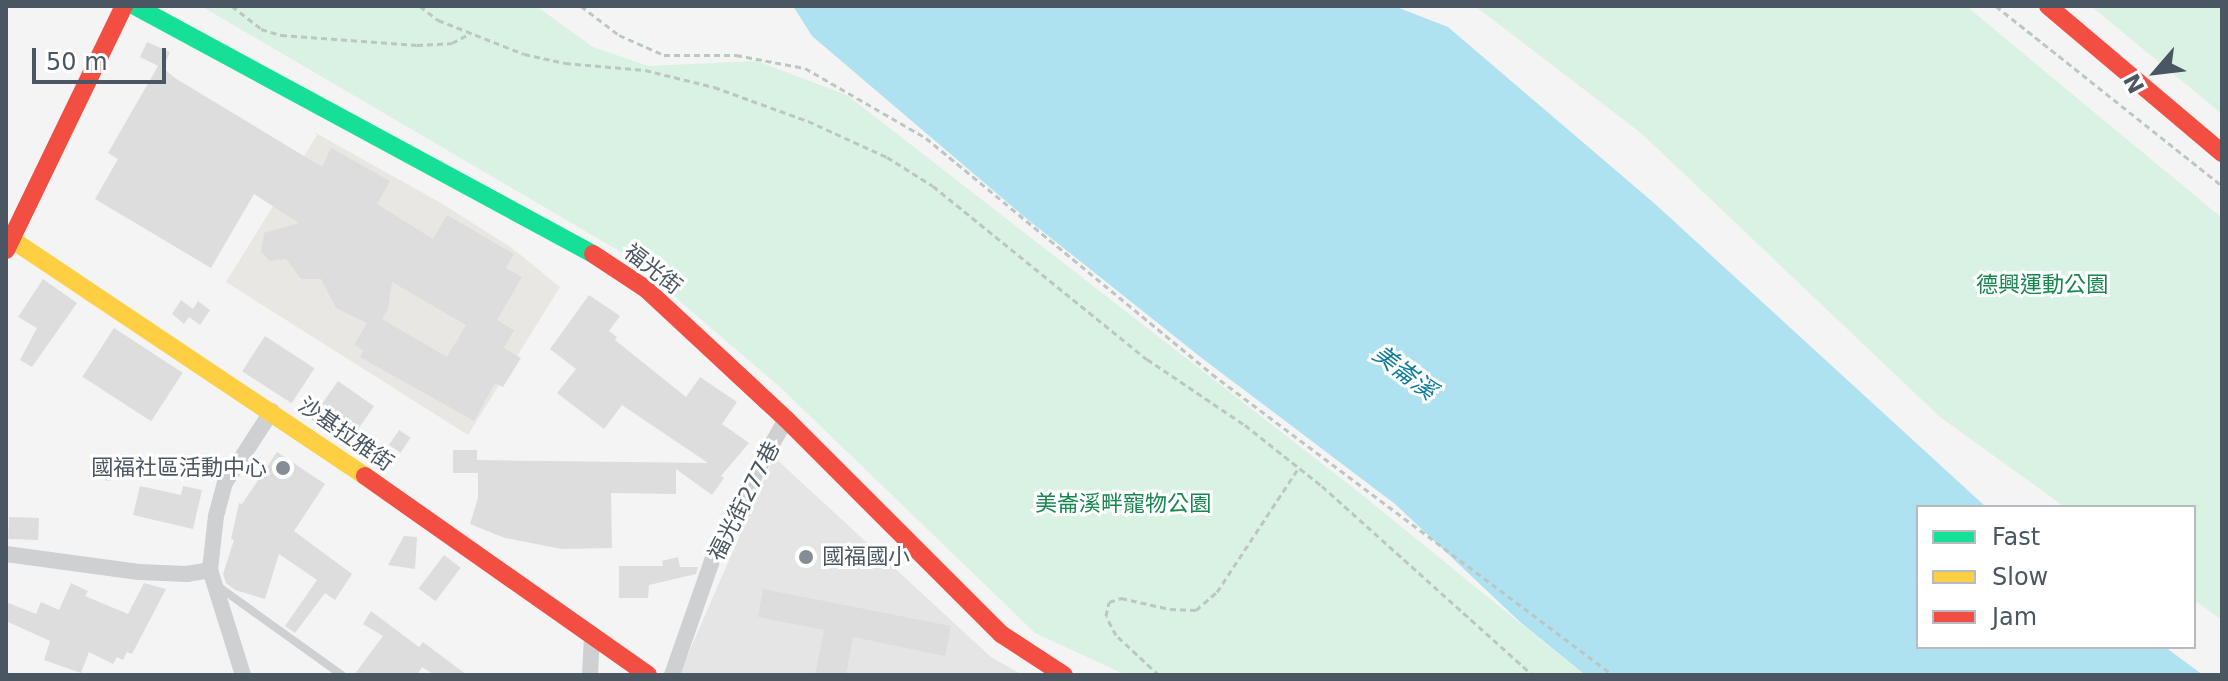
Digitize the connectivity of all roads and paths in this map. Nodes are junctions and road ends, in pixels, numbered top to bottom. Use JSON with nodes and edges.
{"nodes":[{"id":1,"x":124,"y":6,"type":"edge"},
{"id":2,"x":135,"y":6,"type":"edge"},
{"id":3,"x":232,"y":6,"type":"edge"},
{"id":4,"x":420,"y":6,"type":"edge"},
{"id":5,"x":581,"y":6,"type":"edge"},
{"id":6,"x":1996,"y":6,"type":"edge"},
{"id":7,"x":2048,"y":6,"type":"edge"},
{"id":8,"x":471,"y":33,"type":"junction"},
{"id":9,"x":2222,"y":153,"type":"edge"},
{"id":10,"x":2222,"y":186,"type":"edge"},
{"id":11,"x":9,"y":245,"type":"edge"},
{"id":12,"x":272,"y":411,"type":"junction"},
{"id":13,"x":786,"y":419,"type":"junction"},
{"id":14,"x":1299,"y":467,"type":"junction"},
{"id":15,"x":6,"y":554,"type":"edge"},
{"id":16,"x":213,"y":577,"type":"junction"},
{"id":17,"x":592,"y":635,"type":"junction"},
{"id":18,"x":243,"y":675,"type":"edge"},
{"id":19,"x":342,"y":675,"type":"edge"},
{"id":20,"x":590,"y":675,"type":"edge"},
{"id":21,"x":648,"y":675,"type":"edge"},
{"id":22,"x":672,"y":675,"type":"edge"},
{"id":23,"x":1064,"y":675,"type":"edge"},
{"id":24,"x":1159,"y":675,"type":"edge"},
{"id":25,"x":1533,"y":675,"type":"edge"},
{"id":26,"x":1613,"y":675,"type":"edge"}],
"edges":[{"from":1,"to":11,"type":"street"},
{"from":2,"to":13,"type":"street","name":"福光街"},
{"from":3,"to":8,"type":"path"},
{"from":4,"to":8,"type":"path"},
{"from":5,"to":26,"type":"path"},
{"from":6,"to":10,"type":"path"},
{"from":7,"to":9,"type":"street"},
{"from":8,"to":14,"type":"path"},
{"from":11,"to":12,"type":"street","name":"沙基拉雅街"},
{"from":12,"to":16,"type":"street"},
{"from":12,"to":17,"type":"street","name":"沙基拉雅街"},
{"from":13,"to":22,"type":"street","name":"福光街277巷"},
{"from":13,"to":23,"type":"street","name":"福光街"},
{"from":14,"to":24,"type":"path"},
{"from":14,"to":25,"type":"path"},
{"from":15,"to":16,"type":"street"},
{"from":16,"to":18,"type":"street"},
{"from":16,"to":19,"type":"lane"},
{"from":17,"to":20,"type":"street"},
{"from":17,"to":21,"type":"street","name":"沙基拉雅街"}]}
